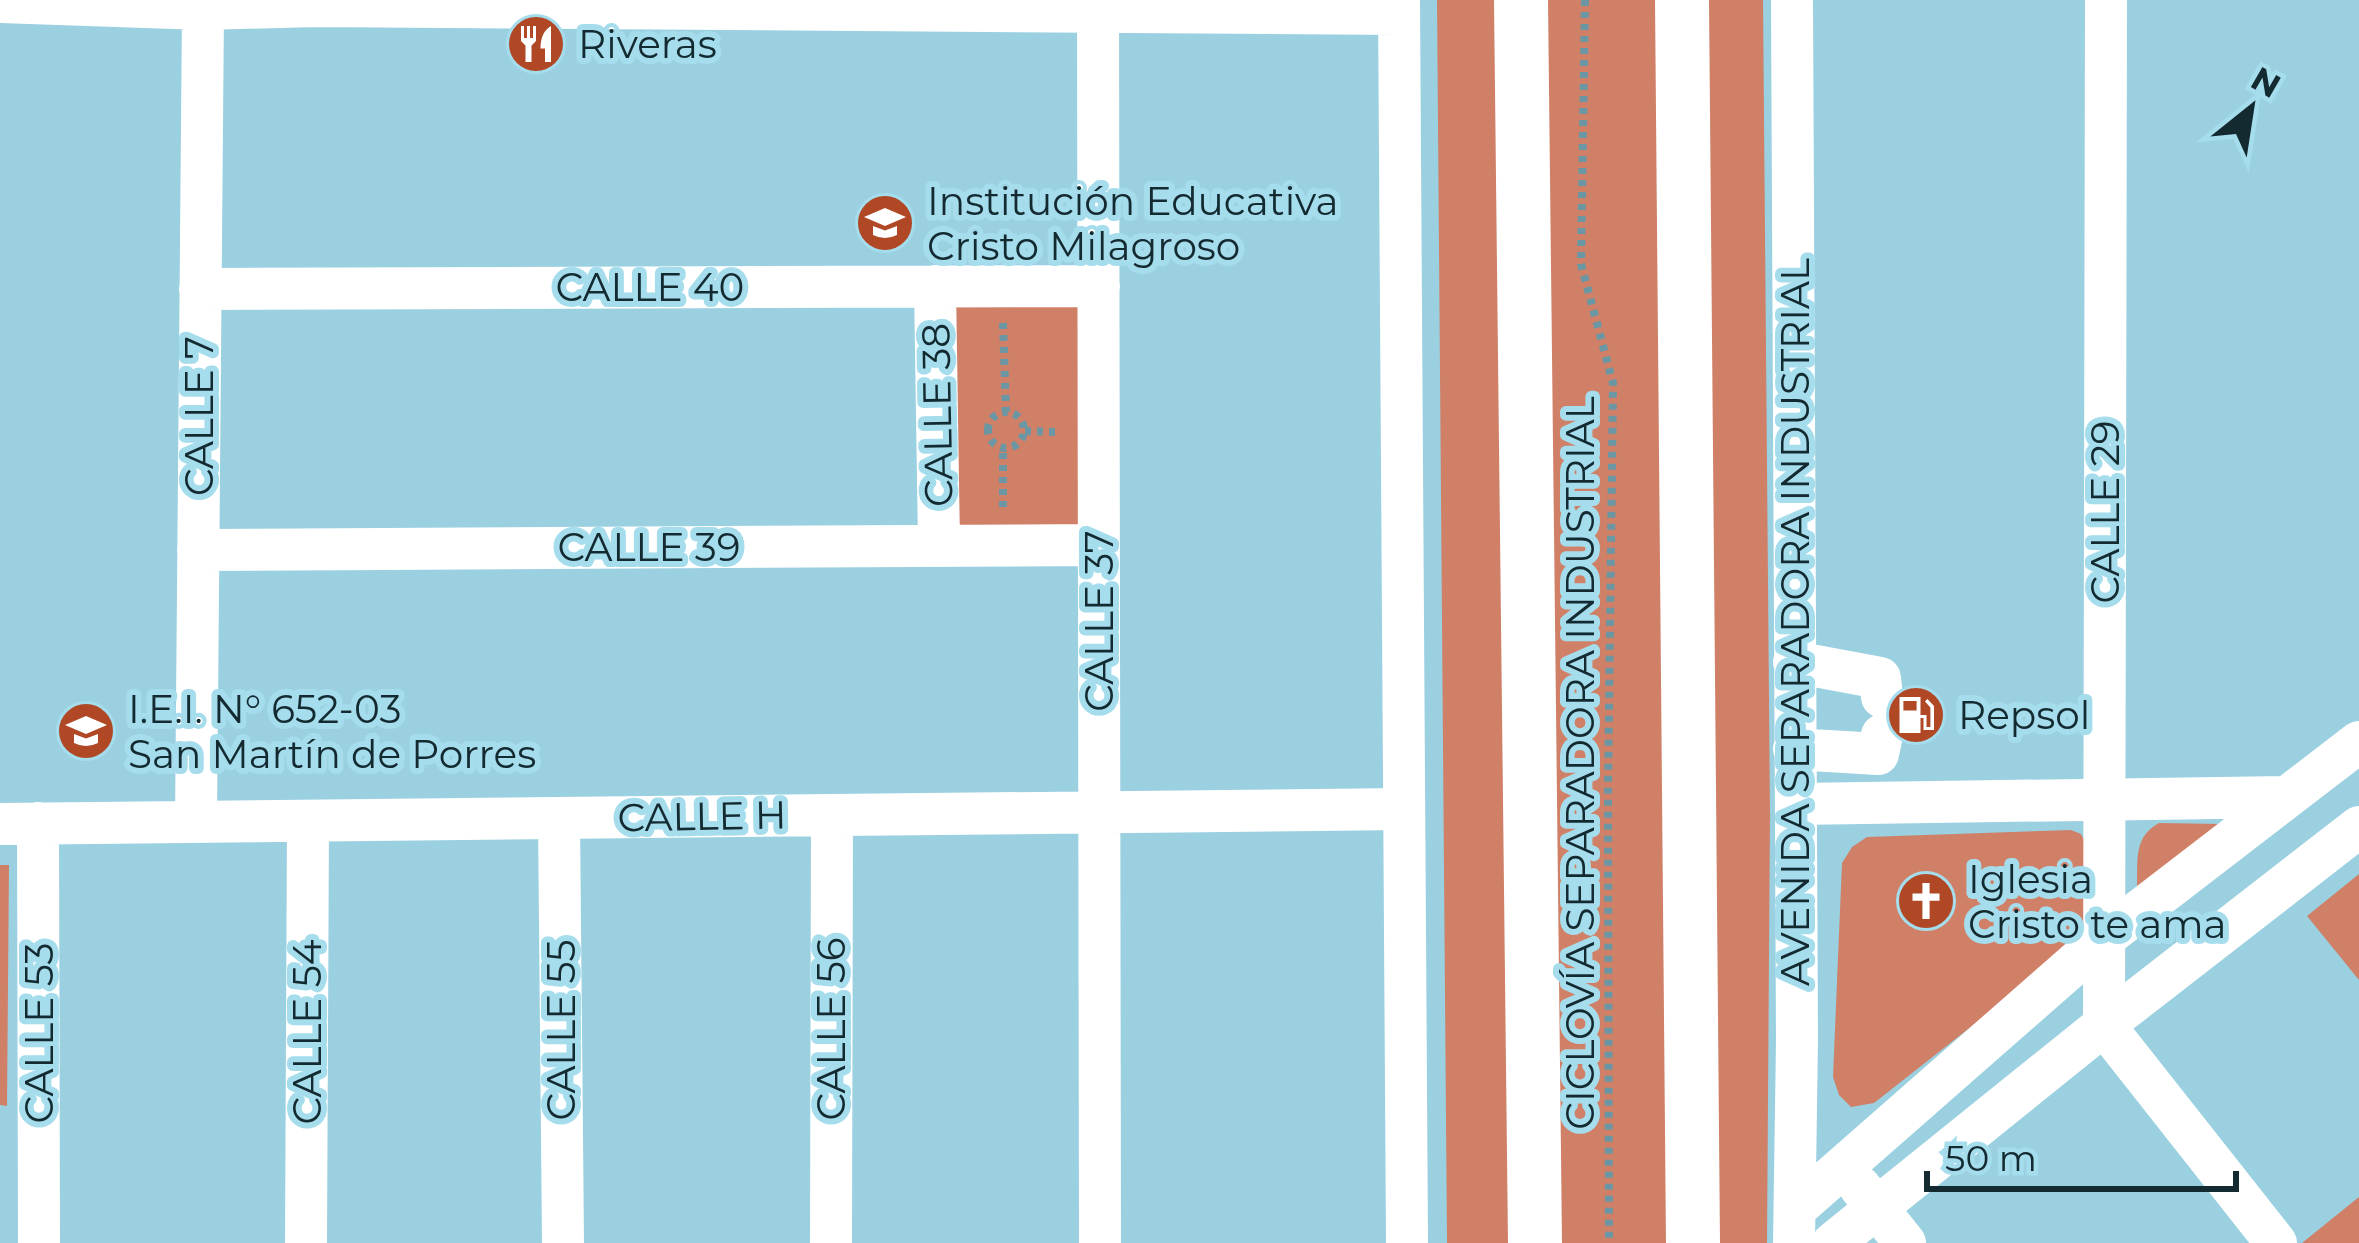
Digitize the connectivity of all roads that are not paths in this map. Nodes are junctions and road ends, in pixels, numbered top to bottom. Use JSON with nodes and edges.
{"nodes":[{"id":1,"x":1521,"y":0,"type":"edge"},
{"id":2,"x":1682,"y":0,"type":"edge"},
{"id":3,"x":1792,"y":0,"type":"edge"},
{"id":4,"x":2106,"y":0,"type":"edge"},
{"id":5,"x":0,"y":2,"type":"edge"},
{"id":6,"x":316,"y":3,"type":"edge"},
{"id":7,"x":1098,"y":6,"type":"edge"},
{"id":8,"x":1399,"y":7,"type":"edge"},
{"id":9,"x":203,"y":9,"type":"junction"},
{"id":10,"x":1099,"y":286,"type":"junction"},
{"id":11,"x":200,"y":290,"type":"junction"},
{"id":12,"x":936,"y":297,"type":"junction"},
{"id":13,"x":939,"y":544,"type":"junction"},
{"id":14,"x":1099,"y":544,"type":"junction"},
{"id":15,"x":198,"y":550,"type":"junction"},
{"id":16,"x":1794,"y":662,"type":"junction"},
{"id":17,"x":2359,"y":742,"type":"edge"},
{"id":18,"x":1794,"y":748,"type":"junction"},
{"id":19,"x":2287,"y":797,"type":"junction"},
{"id":20,"x":2105,"y":800,"type":"junction"},
{"id":21,"x":1796,"y":804,"type":"junction"},
{"id":22,"x":1404,"y":809,"type":"junction"},
{"id":23,"x":1100,"y":812,"type":"junction"},
{"id":24,"x":832,"y":815,"type":"junction"},
{"id":25,"x":559,"y":818,"type":"junction"},
{"id":26,"x":308,"y":821,"type":"junction"},
{"id":27,"x":196,"y":822,"type":"junction"},
{"id":28,"x":19,"y":823,"type":"edge"},
{"id":29,"x":2359,"y":826,"type":"edge"},
{"id":30,"x":2104,"y":938,"type":"junction"},
{"id":31,"x":2104,"y":1024,"type":"junction"},
{"id":32,"x":20,"y":1119,"type":"edge"},
{"id":33,"x":1844,"y":1168,"type":"junction"},
{"id":34,"x":1877,"y":1208,"type":"junction"},
{"id":35,"x":1795,"y":1226,"type":"edge"},
{"id":36,"x":39,"y":1243,"type":"edge"},
{"id":37,"x":306,"y":1243,"type":"edge"},
{"id":38,"x":563,"y":1243,"type":"edge"},
{"id":39,"x":831,"y":1243,"type":"edge"},
{"id":40,"x":1100,"y":1243,"type":"edge"},
{"id":41,"x":1407,"y":1243,"type":"edge"},
{"id":42,"x":1535,"y":1243,"type":"edge"},
{"id":43,"x":1693,"y":1243,"type":"edge"},
{"id":44,"x":1834,"y":1243,"type":"edge"},
{"id":45,"x":1905,"y":1243,"type":"edge"},
{"id":46,"x":2276,"y":1243,"type":"edge"}],
"edges":[{"from":1,"to":42,"type":"main road"},
{"from":2,"to":43,"type":"main road"},
{"from":3,"to":16,"type":"street","name":"AVENIDA SEPARADORA INDUSTRIAL"},
{"from":4,"to":20,"type":"street","name":"CALLE 29"},
{"from":5,"to":9,"type":"street"},
{"from":6,"to":7,"type":"street"},
{"from":6,"to":9,"type":"street"},
{"from":7,"to":8,"type":"street"},
{"from":7,"to":10,"type":"street","name":"CALLE 37"},
{"from":8,"to":22,"type":"street"},
{"from":9,"to":11,"type":"street","name":"CALLE 7"},
{"from":10,"to":12,"type":"street","name":"CALLE 40"},
{"from":10,"to":14,"type":"street","name":"CALLE 37"},
{"from":11,"to":12,"type":"street","name":"CALLE 40"},
{"from":11,"to":15,"type":"street","name":"CALLE 7"},
{"from":12,"to":13,"type":"street","name":"CALLE 38"},
{"from":13,"to":14,"type":"street","name":"CALLE 39"},
{"from":13,"to":15,"type":"street","name":"CALLE 39"},
{"from":14,"to":23,"type":"street","name":"CALLE 37"},
{"from":15,"to":27,"type":"street","name":"CALLE 7"},
{"from":16,"to":18,"type":"street","name":"AVENIDA SEPARADORA INDUSTRIAL"},
{"from":16,"to":18,"type":"street"},
{"from":17,"to":19,"type":"street"},
{"from":18,"to":21,"type":"street","name":"AVENIDA SEPARADORA INDUSTRIAL"},
{"from":19,"to":20,"type":"street"},
{"from":19,"to":30,"type":"street"},
{"from":20,"to":21,"type":"street"},
{"from":20,"to":30,"type":"street","name":"CALLE 29"},
{"from":21,"to":35,"type":"street","name":"AVENIDA SEPARADORA INDUSTRIAL"},
{"from":22,"to":23,"type":"street","name":"CALLE H"},
{"from":22,"to":41,"type":"street"},
{"from":23,"to":24,"type":"street","name":"CALLE H"},
{"from":23,"to":40,"type":"street","name":"CALLE 37"},
{"from":24,"to":25,"type":"street","name":"CALLE H"},
{"from":24,"to":39,"type":"street","name":"CALLE 56"},
{"from":25,"to":26,"type":"street","name":"CALLE H"},
{"from":25,"to":38,"type":"street","name":"CALLE 55"},
{"from":26,"to":27,"type":"street","name":"CALLE H"},
{"from":26,"to":37,"type":"street","name":"CALLE 54"},
{"from":27,"to":28,"type":"street","name":"CALLE H"},
{"from":28,"to":32,"type":"street","name":"CALLE 53"},
{"from":29,"to":31,"type":"street"},
{"from":30,"to":31,"type":"street","name":"CALLE 29"},
{"from":30,"to":33,"type":"street"},
{"from":31,"to":34,"type":"street"},
{"from":31,"to":46,"type":"street"},
{"from":32,"to":36,"type":"street","name":"CALLE 53"},
{"from":33,"to":34,"type":"street"},
{"from":33,"to":35,"type":"street"},
{"from":34,"to":44,"type":"street"},
{"from":34,"to":45,"type":"street"}]}
